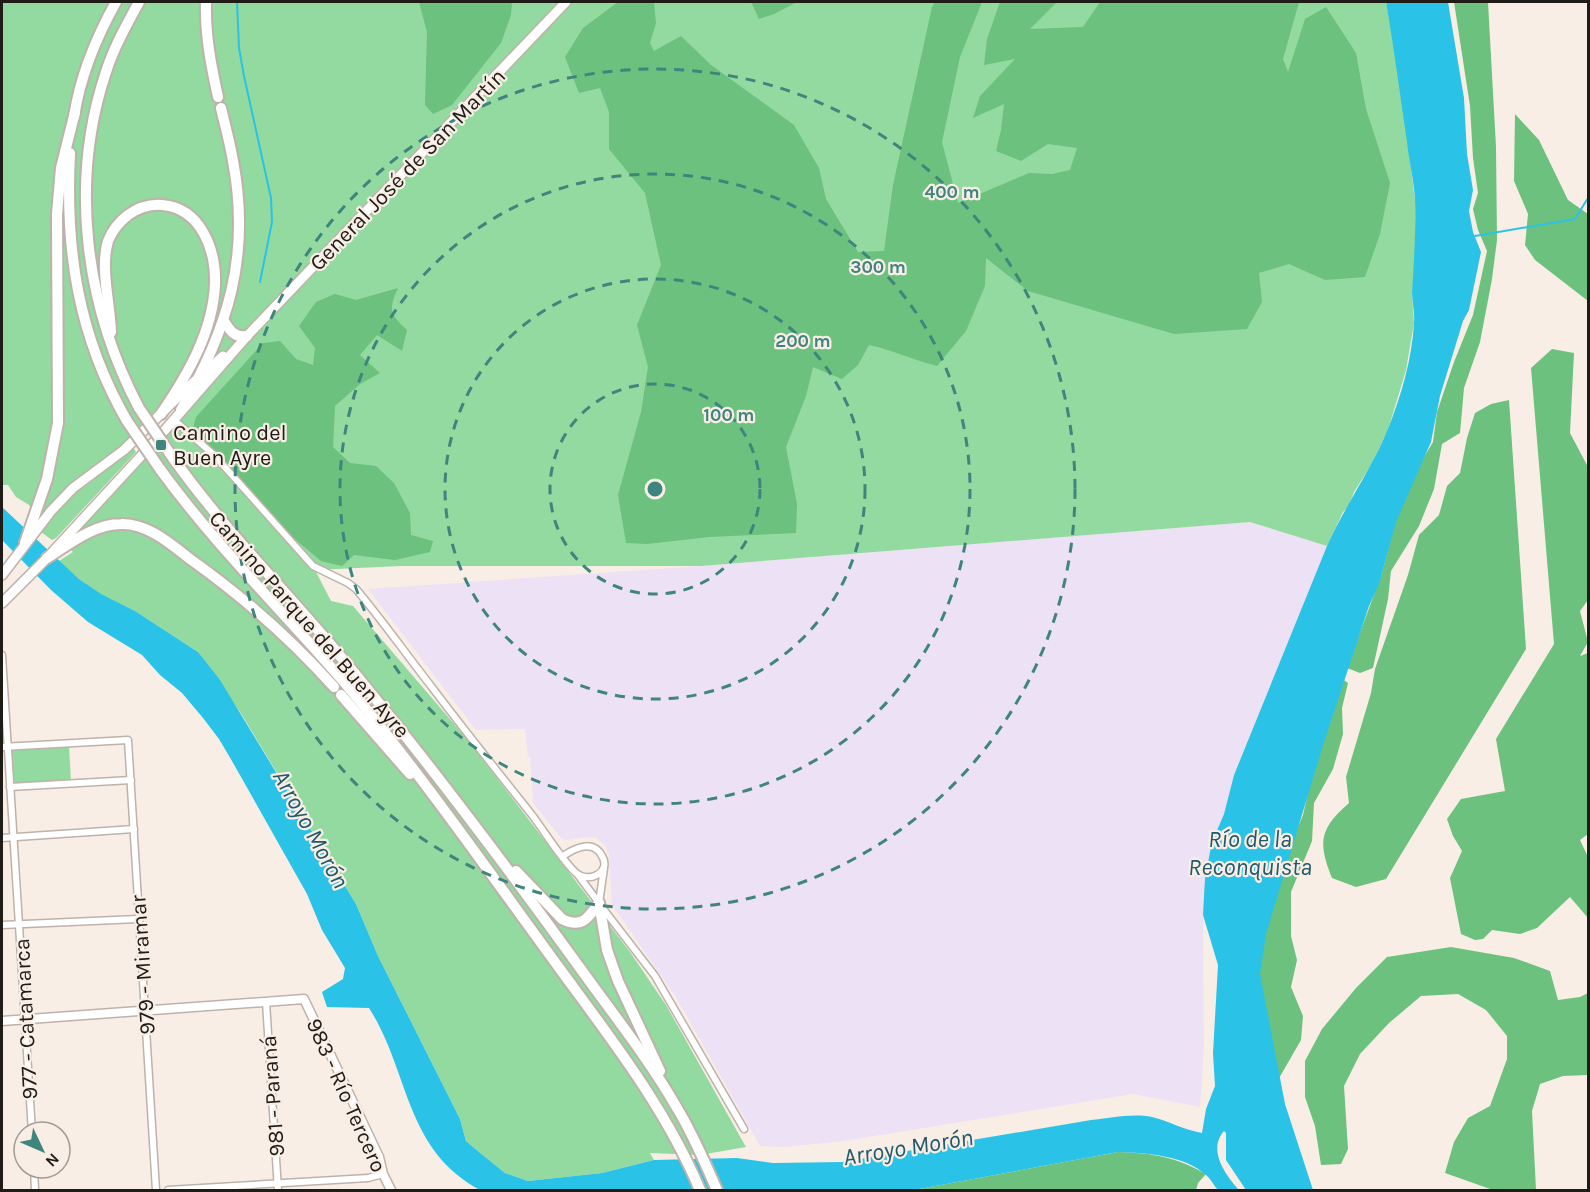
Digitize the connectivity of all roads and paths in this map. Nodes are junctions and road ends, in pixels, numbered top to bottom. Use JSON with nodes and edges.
{"nodes":[{"id":1,"x":116,"y":2,"type":"edge"},
{"id":2,"x":139,"y":2,"type":"edge"},
{"id":3,"x":206,"y":2,"type":"edge"},
{"id":4,"x":566,"y":2,"type":"edge"},
{"id":5,"x":75,"y":112,"type":"junction"},
{"id":6,"x":224,"y":321,"type":"junction"},
{"id":7,"x":247,"y":336,"type":"junction"},
{"id":8,"x":112,"y":344,"type":"junction"},
{"id":9,"x":203,"y":373,"type":"junction"},
{"id":10,"x":182,"y":410,"type":"junction"},
{"id":11,"x":160,"y":414,"type":"junction"},
{"id":12,"x":174,"y":420,"type":"junction"},
{"id":13,"x":39,"y":519,"type":"junction"},
{"id":14,"x":25,"y":543,"type":"joint"},
{"id":15,"x":64,"y":543,"type":"junction"},
{"id":16,"x":47,"y":558,"type":"joint"},
{"id":17,"x":2,"y":575,"type":"edge"},
{"id":18,"x":3,"y":601,"type":"edge"},
{"id":19,"x":2,"y":655,"type":"edge"},
{"id":20,"x":4,"y":747,"type":"edge"},
{"id":21,"x":131,"y":780,"type":"junction"},
{"id":22,"x":10,"y":787,"type":"junction"},
{"id":23,"x":134,"y":829,"type":"junction"},
{"id":24,"x":462,"y":834,"type":"junction"},
{"id":25,"x":2,"y":838,"type":"edge"},
{"id":26,"x":14,"y":838,"type":"junction"},
{"id":27,"x":485,"y":839,"type":"junction"},
{"id":28,"x":563,"y":856,"type":"junction"},
{"id":29,"x":604,"y":867,"type":"junction"},
{"id":30,"x":578,"y":874,"type":"junction"},
{"id":31,"x":599,"y":903,"type":"junction"},
{"id":32,"x":138,"y":919,"type":"junction"},
{"id":33,"x":20,"y":924,"type":"junction"},
{"id":34,"x":2,"y":925,"type":"edge"},
{"id":35,"x":266,"y":1002,"type":"junction"},
{"id":36,"x":146,"y":1010,"type":"junction"},
{"id":37,"x":26,"y":1019,"type":"junction"},
{"id":38,"x":2,"y":1021,"type":"edge"},
{"id":39,"x":677,"y":1107,"type":"junction"},
{"id":40,"x":31,"y":1120,"type":"edge"},
{"id":41,"x":744,"y":1129,"type":"dead end"},
{"id":42,"x":383,"y":1174,"type":"junction"},
{"id":43,"x":278,"y":1187,"type":"edge"},
{"id":44,"x":156,"y":1191,"type":"edge"},
{"id":45,"x":168,"y":1191,"type":"edge"},
{"id":46,"x":391,"y":1191,"type":"edge"},
{"id":47,"x":700,"y":1191,"type":"edge"},
{"id":48,"x":717,"y":1191,"type":"edge"}],
"edges":[{"from":1,"to":5,"type":"highway","name":"Camino Parque del Buen Ayre"},
{"from":2,"to":8,"type":"highway","name":"Camino Parque del Buen Ayre"},
{"from":3,"to":6,"type":"highway"},
{"from":4,"to":7,"type":"main road","name":"General José de San Martín"},
{"from":5,"to":13,"type":"highway"},
{"from":5,"to":24,"type":"highway","name":"Camino Parque del Buen Ayre","bridge":true},
{"from":6,"to":7,"type":"highway"},
{"from":6,"to":9,"type":"highway"},
{"from":7,"to":9,"type":"main road","name":"General José de San Martín"},
{"from":7,"to":10,"type":"main road","name":"General José de San Martín"},
{"from":8,"to":11,"type":"highway"},
{"from":8,"to":27,"type":"highway","name":"Camino Parque del Buen Ayre","bridge":true},
{"from":9,"to":10,"type":"highway"},
{"from":9,"to":11,"type":"main road","name":"General José de San Martín"},
{"from":10,"to":12,"type":"main road","name":"General José de San Martín"},
{"from":11,"to":13,"type":"main road","name":"General José de San Martín"},
{"from":12,"to":15,"type":"main road","name":"General José de San Martín"},
{"from":12,"to":28,"type":"street"},
{"from":13,"to":14,"type":"highway"},
{"from":14,"to":17,"type":"main road"},
{"from":15,"to":16,"type":"highway"},
{"from":15,"to":24,"type":"highway"},
{"from":16,"to":18,"type":"main road"},
{"from":19,"to":20,"type":"street","name":"977 - Catamarca"},
{"from":20,"to":21,"type":"street","name":"979 - Miramar"},
{"from":20,"to":22,"type":"street","name":"977 - Catamarca"},
{"from":21,"to":22,"type":"street"},
{"from":21,"to":23,"type":"street","name":"979 - Miramar"},
{"from":22,"to":26,"type":"street","name":"977 - Catamarca"},
{"from":23,"to":26,"type":"street"},
{"from":23,"to":32,"type":"street","name":"979 - Miramar"},
{"from":24,"to":47,"type":"highway","name":"Camino Parque del Buen Ayre"},
{"from":25,"to":26,"type":"street"},
{"from":26,"to":33,"type":"street","name":"977 - Catamarca"},
{"from":27,"to":31,"type":"highway"},
{"from":27,"to":39,"type":"highway","name":"Camino Parque del Buen Ayre"},
{"from":28,"to":29,"type":"street"},
{"from":28,"to":30,"type":"street"},
{"from":29,"to":30,"type":"street"},
{"from":29,"to":31,"type":"street"},
{"from":30,"to":31,"type":"street"},
{"from":31,"to":39,"type":"highway"},
{"from":31,"to":41,"type":"street"},
{"from":32,"to":33,"type":"street"},
{"from":32,"to":36,"type":"street","name":"979 - Miramar"},
{"from":33,"to":34,"type":"street"},
{"from":33,"to":37,"type":"street","name":"977 - Catamarca"},
{"from":35,"to":36,"type":"street"},
{"from":35,"to":42,"type":"street","name":"983 - Río Tercero"},
{"from":35,"to":43,"type":"street","name":"981 - Paraná"},
{"from":36,"to":37,"type":"street"},
{"from":36,"to":44,"type":"street","name":"979 - Miramar"},
{"from":37,"to":38,"type":"street"},
{"from":37,"to":40,"type":"street","name":"977 - Catamarca"},
{"from":39,"to":48,"type":"highway","name":"Camino Parque del Buen Ayre"},
{"from":42,"to":43,"type":"street"},
{"from":42,"to":46,"type":"street","name":"983 - Río Tercero"},
{"from":43,"to":45,"type":"street"}]}
